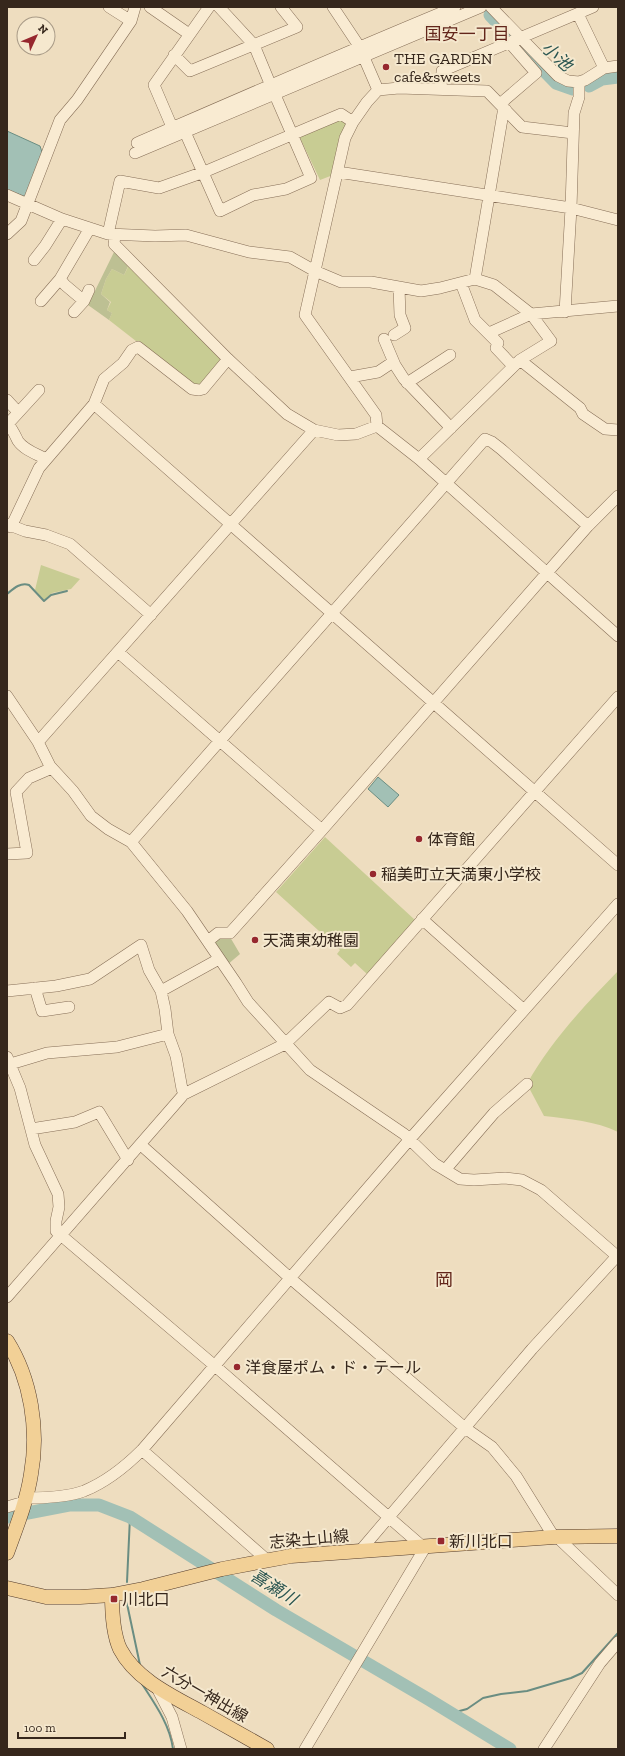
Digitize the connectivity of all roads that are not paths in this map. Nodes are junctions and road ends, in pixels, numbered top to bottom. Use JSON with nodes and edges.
{"nodes":[{"id":1,"x":109,"y":7,"type":"edge"},
{"id":2,"x":135,"y":7,"type":"edge"},
{"id":3,"x":150,"y":7,"type":"edge"},
{"id":4,"x":209,"y":7,"type":"edge"},
{"id":5,"x":219,"y":7,"type":"edge"},
{"id":6,"x":281,"y":7,"type":"edge"},
{"id":7,"x":333,"y":7,"type":"edge"},
{"id":8,"x":455,"y":7,"type":"edge"},
{"id":9,"x":482,"y":7,"type":"edge"},
{"id":10,"x":492,"y":7,"type":"edge"},
{"id":11,"x":593,"y":7,"type":"edge"},
{"id":12,"x":578,"y":14,"type":"junction"},
{"id":13,"x":130,"y":21,"type":"junction"},
{"id":14,"x":189,"y":34,"type":"junction"},
{"id":15,"x":520,"y":38,"type":"junction"},
{"id":16,"x":509,"y":42,"type":"junction"},
{"id":17,"x":254,"y":45,"type":"junction"},
{"id":18,"x":359,"y":46,"type":"junction"},
{"id":19,"x":174,"y":55,"type":"junction"},
{"id":20,"x":364,"y":58,"type":"junction"},
{"id":21,"x":618,"y":66,"type":"edge"},
{"id":22,"x":604,"y":68,"type":"junction"},
{"id":23,"x":579,"y":82,"type":"junction"},
{"id":24,"x":441,"y":89,"type":"junction"},
{"id":25,"x":273,"y":90,"type":"junction"},
{"id":26,"x":378,"y":90,"type":"junction"},
{"id":27,"x":503,"y":107,"type":"junction"},
{"id":28,"x":353,"y":122,"type":"junction"},
{"id":29,"x":172,"y":127,"type":"junction"},
{"id":30,"x":185,"y":132,"type":"junction"},
{"id":31,"x":573,"y":133,"type":"junction"},
{"id":32,"x":292,"y":136,"type":"junction"},
{"id":33,"x":204,"y":172,"type":"junction"},
{"id":34,"x":338,"y":172,"type":"junction"},
{"id":35,"x":7,"y":195,"type":"edge"},
{"id":36,"x":490,"y":195,"type":"junction"},
{"id":37,"x":28,"y":203,"type":"junction"},
{"id":38,"x":571,"y":208,"type":"junction"},
{"id":39,"x":62,"y":219,"type":"junction"},
{"id":40,"x":618,"y":220,"type":"edge"},
{"id":41,"x":90,"y":228,"type":"junction"},
{"id":42,"x":7,"y":234,"type":"edge"},
{"id":43,"x":112,"y":234,"type":"junction"},
{"id":44,"x":34,"y":260,"type":"dead end"},
{"id":45,"x":315,"y":271,"type":"junction"},
{"id":46,"x":60,"y":279,"type":"junction"},
{"id":47,"x":475,"y":279,"type":"junction"},
{"id":48,"x":461,"y":283,"type":"junction"},
{"id":49,"x":399,"y":288,"type":"junction"},
{"id":50,"x":89,"y":290,"type":"dead end"},
{"id":51,"x":41,"y":301,"type":"dead end"},
{"id":52,"x":84,"y":301,"type":"junction"},
{"id":53,"x":618,"y":306,"type":"edge"},
{"id":54,"x":74,"y":312,"type":"dead end"},
{"id":55,"x":565,"y":312,"type":"junction"},
{"id":56,"x":531,"y":314,"type":"junction"},
{"id":57,"x":489,"y":333,"type":"junction"},
{"id":58,"x":450,"y":355,"type":"dead end"},
{"id":59,"x":228,"y":359,"type":"junction"},
{"id":60,"x":393,"y":362,"type":"junction"},
{"id":61,"x":516,"y":363,"type":"junction"},
{"id":62,"x":350,"y":377,"type":"junction"},
{"id":63,"x":407,"y":383,"type":"junction"},
{"id":64,"x":39,"y":390,"type":"dead end"},
{"id":65,"x":7,"y":400,"type":"edge"},
{"id":66,"x":94,"y":404,"type":"junction"},
{"id":67,"x":18,"y":412,"type":"junction"},
{"id":68,"x":8,"y":424,"type":"edge"},
{"id":69,"x":377,"y":426,"type":"junction"},
{"id":70,"x":451,"y":428,"type":"junction"},
{"id":71,"x":314,"y":430,"type":"junction"},
{"id":72,"x":618,"y":430,"type":"edge"},
{"id":73,"x":46,"y":459,"type":"junction"},
{"id":74,"x":419,"y":459,"type":"junction"},
{"id":75,"x":446,"y":484,"type":"junction"},
{"id":76,"x":618,"y":496,"type":"edge"},
{"id":77,"x":231,"y":523,"type":"junction"},
{"id":78,"x":9,"y":526,"type":"edge"},
{"id":79,"x":588,"y":526,"type":"junction"},
{"id":80,"x":546,"y":574,"type":"junction"},
{"id":81,"x":332,"y":613,"type":"junction"},
{"id":82,"x":151,"y":615,"type":"junction"},
{"id":83,"x":618,"y":636,"type":"edge"},
{"id":84,"x":118,"y":652,"type":"junction"},
{"id":85,"x":618,"y":697,"type":"edge"},
{"id":86,"x":9,"y":702,"type":"edge"},
{"id":87,"x":434,"y":702,"type":"junction"},
{"id":88,"x":220,"y":740,"type":"junction"},
{"id":89,"x":38,"y":742,"type":"junction"},
{"id":90,"x":52,"y":768,"type":"junction"},
{"id":91,"x":535,"y":792,"type":"junction"},
{"id":92,"x":322,"y":830,"type":"junction"},
{"id":93,"x":131,"y":842,"type":"junction"},
{"id":94,"x":7,"y":854,"type":"edge"},
{"id":95,"x":618,"y":865,"type":"edge"},
{"id":96,"x":618,"y":904,"type":"edge"},
{"id":97,"x":422,"y":920,"type":"junction"},
{"id":98,"x":208,"y":941,"type":"junction"},
{"id":99,"x":219,"y":959,"type":"junction"},
{"id":100,"x":35,"y":988,"type":"junction"},
{"id":101,"x":7,"y":991,"type":"edge"},
{"id":102,"x":161,"y":991,"type":"junction"},
{"id":103,"x":69,"y":1007,"type":"dead end"},
{"id":104,"x":524,"y":1010,"type":"junction"},
{"id":105,"x":168,"y":1034,"type":"junction"},
{"id":106,"x":285,"y":1044,"type":"junction"},
{"id":107,"x":8,"y":1062,"type":"edge"},
{"id":108,"x":527,"y":1084,"type":"dead end"},
{"id":109,"x":184,"y":1094,"type":"junction"},
{"id":110,"x":31,"y":1129,"type":"junction"},
{"id":111,"x":410,"y":1139,"type":"junction"},
{"id":112,"x":141,"y":1145,"type":"junction"},
{"id":113,"x":128,"y":1160,"type":"junction"},
{"id":114,"x":445,"y":1170,"type":"junction"},
{"id":115,"x":62,"y":1235,"type":"junction"},
{"id":116,"x":618,"y":1257,"type":"edge"},
{"id":117,"x":290,"y":1278,"type":"junction"},
{"id":118,"x":7,"y":1297,"type":"edge"},
{"id":119,"x":7,"y":1341,"type":"edge"},
{"id":120,"x":215,"y":1366,"type":"junction"},
{"id":121,"x":465,"y":1428,"type":"junction"},
{"id":122,"x":142,"y":1450,"type":"junction"},
{"id":123,"x":24,"y":1501,"type":"junction"},
{"id":124,"x":7,"y":1507,"type":"edge"},
{"id":125,"x":390,"y":1517,"type":"junction"},
{"id":126,"x":618,"y":1536,"type":"edge"},
{"id":127,"x":556,"y":1537,"type":"junction"},
{"id":128,"x":425,"y":1546,"type":"junction"},
{"id":129,"x":360,"y":1551,"type":"junction"},
{"id":130,"x":7,"y":1554,"type":"edge"},
{"id":131,"x":267,"y":1560,"type":"junction"},
{"id":132,"x":7,"y":1588,"type":"edge"},
{"id":133,"x":112,"y":1595,"type":"junction"},
{"id":134,"x":618,"y":1595,"type":"edge"},
{"id":135,"x":618,"y":1642,"type":"edge"},
{"id":136,"x":157,"y":1688,"type":"junction"},
{"id":137,"x":181,"y":1749,"type":"edge"},
{"id":138,"x":267,"y":1749,"type":"edge"},
{"id":139,"x":305,"y":1749,"type":"edge"},
{"id":140,"x":544,"y":1749,"type":"edge"}],
"edges":[{"from":1,"to":13,"type":"street"},
{"from":2,"to":13,"type":"street"},
{"from":3,"to":14,"type":"street"},
{"from":4,"to":14,"type":"street"},
{"from":5,"to":17,"type":"street"},
{"from":6,"to":17,"type":"street"},
{"from":7,"to":18,"type":"street"},
{"from":8,"to":18,"type":"street"},
{"from":9,"to":20,"type":"street"},
{"from":10,"to":15,"type":"street"},
{"from":11,"to":12,"type":"street"},
{"from":12,"to":15,"type":"street"},
{"from":12,"to":22,"type":"street"},
{"from":13,"to":37,"type":"street"},
{"from":14,"to":19,"type":"street"},
{"from":15,"to":16,"type":"street"},
{"from":15,"to":23,"type":"street"},
{"from":16,"to":24,"type":"street"},
{"from":16,"to":27,"type":"street"},
{"from":17,"to":19,"type":"street"},
{"from":17,"to":25,"type":"street"},
{"from":18,"to":20,"type":"street"},
{"from":18,"to":25,"type":"street"},
{"from":19,"to":29,"type":"street"},
{"from":20,"to":25,"type":"street"},
{"from":20,"to":26,"type":"street"},
{"from":21,"to":22,"type":"street"},
{"from":22,"to":23,"type":"street"},
{"from":23,"to":31,"type":"street"},
{"from":24,"to":26,"type":"street"},
{"from":24,"to":27,"type":"street"},
{"from":25,"to":29,"type":"street"},
{"from":25,"to":30,"type":"street"},
{"from":25,"to":32,"type":"street"},
{"from":26,"to":28,"type":"street"},
{"from":27,"to":31,"type":"street"},
{"from":27,"to":36,"type":"street"},
{"from":28,"to":32,"type":"street"},
{"from":28,"to":34,"type":"street"},
{"from":29,"to":30,"type":"street"},
{"from":30,"to":33,"type":"street"},
{"from":31,"to":38,"type":"street"},
{"from":32,"to":33,"type":"street"},
{"from":32,"to":33,"type":"street"},
{"from":33,"to":43,"type":"street"},
{"from":34,"to":36,"type":"street"},
{"from":34,"to":45,"type":"street"},
{"from":35,"to":37,"type":"street"},
{"from":36,"to":38,"type":"street"},
{"from":36,"to":47,"type":"street"},
{"from":37,"to":39,"type":"street"},
{"from":37,"to":42,"type":"street"},
{"from":38,"to":40,"type":"street"},
{"from":38,"to":55,"type":"street"},
{"from":39,"to":41,"type":"street"},
{"from":39,"to":44,"type":"street"},
{"from":41,"to":43,"type":"street"},
{"from":41,"to":46,"type":"street"},
{"from":43,"to":45,"type":"street"},
{"from":43,"to":59,"type":"street"},
{"from":45,"to":49,"type":"street"},
{"from":45,"to":62,"type":"street"},
{"from":46,"to":51,"type":"street"},
{"from":46,"to":52,"type":"street"},
{"from":47,"to":48,"type":"street"},
{"from":47,"to":56,"type":"street"},
{"from":48,"to":49,"type":"street"},
{"from":48,"to":57,"type":"street"},
{"from":49,"to":60,"type":"street"},
{"from":50,"to":52,"type":"street"},
{"from":52,"to":54,"type":"street"},
{"from":53,"to":55,"type":"street"},
{"from":55,"to":56,"type":"street"},
{"from":56,"to":57,"type":"street"},
{"from":56,"to":61,"type":"street"},
{"from":57,"to":61,"type":"street"},
{"from":58,"to":63,"type":"street"},
{"from":59,"to":66,"type":"street"},
{"from":59,"to":71,"type":"street"},
{"from":60,"to":62,"type":"street"},
{"from":60,"to":63,"type":"street"},
{"from":61,"to":70,"type":"street"},
{"from":61,"to":72,"type":"street"},
{"from":62,"to":69,"type":"street"},
{"from":63,"to":70,"type":"street"},
{"from":64,"to":67,"type":"street"},
{"from":65,"to":67,"type":"street"},
{"from":66,"to":73,"type":"street"},
{"from":66,"to":77,"type":"street"},
{"from":67,"to":68,"type":"street"},
{"from":68,"to":73,"type":"street"},
{"from":69,"to":71,"type":"street"},
{"from":69,"to":74,"type":"street"},
{"from":70,"to":74,"type":"street"},
{"from":71,"to":77,"type":"street"},
{"from":73,"to":78,"type":"street"},
{"from":74,"to":75,"type":"street"},
{"from":75,"to":79,"type":"street"},
{"from":75,"to":80,"type":"street"},
{"from":75,"to":81,"type":"street"},
{"from":76,"to":79,"type":"street"},
{"from":77,"to":81,"type":"street"},
{"from":77,"to":82,"type":"street"},
{"from":78,"to":82,"type":"street"},
{"from":79,"to":80,"type":"street"},
{"from":80,"to":83,"type":"street"},
{"from":80,"to":87,"type":"street"},
{"from":81,"to":87,"type":"street"},
{"from":81,"to":88,"type":"street"},
{"from":82,"to":84,"type":"street"},
{"from":84,"to":88,"type":"street"},
{"from":84,"to":89,"type":"street"},
{"from":85,"to":91,"type":"street"},
{"from":86,"to":89,"type":"street"},
{"from":87,"to":91,"type":"street"},
{"from":87,"to":92,"type":"street"},
{"from":88,"to":92,"type":"street"},
{"from":88,"to":93,"type":"street"},
{"from":89,"to":90,"type":"street"},
{"from":90,"to":93,"type":"street"},
{"from":90,"to":94,"type":"street"},
{"from":91,"to":95,"type":"street"},
{"from":91,"to":97,"type":"street"},
{"from":92,"to":98,"type":"street"},
{"from":93,"to":98,"type":"street"},
{"from":96,"to":104,"type":"street"},
{"from":97,"to":104,"type":"street"},
{"from":97,"to":106,"type":"street"},
{"from":98,"to":99,"type":"street"},
{"from":99,"to":102,"type":"street"},
{"from":99,"to":106,"type":"street"},
{"from":100,"to":101,"type":"street"},
{"from":100,"to":102,"type":"street"},
{"from":100,"to":103,"type":"street"},
{"from":102,"to":105,"type":"street"},
{"from":104,"to":111,"type":"street"},
{"from":105,"to":107,"type":"street"},
{"from":105,"to":109,"type":"street"},
{"from":106,"to":109,"type":"street"},
{"from":106,"to":111,"type":"street"},
{"from":107,"to":110,"type":"street"},
{"from":108,"to":114,"type":"street"},
{"from":109,"to":112,"type":"street"},
{"from":110,"to":113,"type":"street"},
{"from":110,"to":115,"type":"street"},
{"from":111,"to":114,"type":"street"},
{"from":111,"to":117,"type":"street"},
{"from":112,"to":113,"type":"street"},
{"from":112,"to":117,"type":"street"},
{"from":113,"to":115,"type":"street"},
{"from":114,"to":116,"type":"street"},
{"from":115,"to":118,"type":"street"},
{"from":115,"to":120,"type":"street"},
{"from":116,"to":121,"type":"street"},
{"from":117,"to":120,"type":"street"},
{"from":117,"to":121,"type":"street"},
{"from":119,"to":123,"type":"main road"},
{"from":120,"to":122,"type":"street"},
{"from":120,"to":125,"type":"street"},
{"from":121,"to":125,"type":"street"},
{"from":121,"to":127,"type":"street"},
{"from":122,"to":123,"type":"street"},
{"from":122,"to":131,"type":"street"},
{"from":123,"to":124,"type":"street"},
{"from":123,"to":130,"type":"main road"},
{"from":125,"to":128,"type":"street"},
{"from":125,"to":129,"type":"street"},
{"from":126,"to":127,"type":"main road","name":"志染土山線"},
{"from":127,"to":128,"type":"main road","name":"志染土山線"},
{"from":127,"to":134,"type":"street"},
{"from":128,"to":129,"type":"main road","name":"志染土山線"},
{"from":128,"to":139,"type":"street"},
{"from":129,"to":131,"type":"main road","name":"志染土山線"},
{"from":131,"to":133,"type":"main road","name":"志染土山線"},
{"from":132,"to":133,"type":"main road","name":"志染土山線"},
{"from":133,"to":136,"type":"main road","name":"六分一神出線"},
{"from":135,"to":140,"type":"street"},
{"from":136,"to":137,"type":"street"},
{"from":136,"to":138,"type":"main road","name":"六分一神出線"}]}
